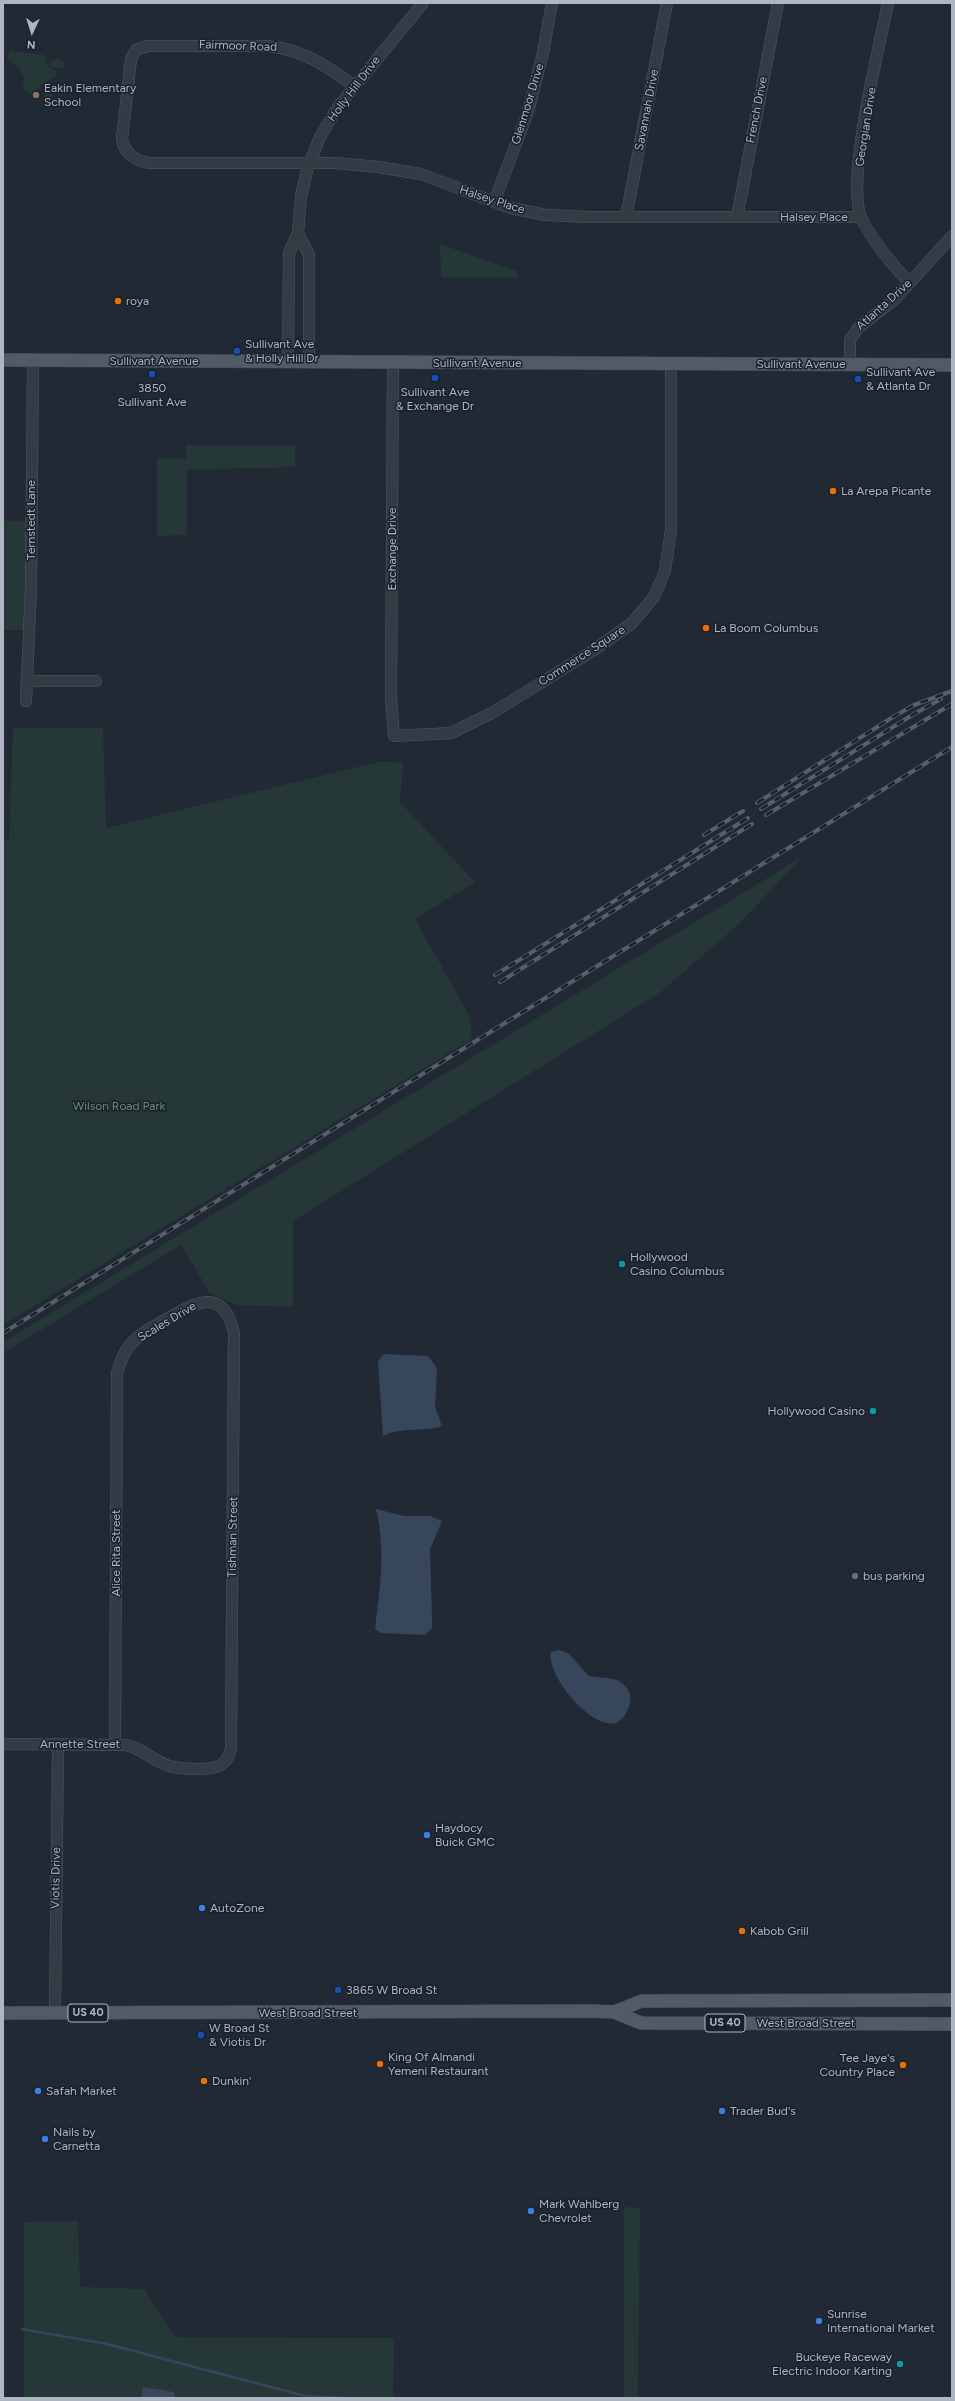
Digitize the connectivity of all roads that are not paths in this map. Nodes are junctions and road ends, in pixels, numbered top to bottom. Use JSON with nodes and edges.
{"nodes":[{"id":1,"x":422,"y":3,"type":"edge"},
{"id":2,"x":552,"y":3,"type":"edge"},
{"id":3,"x":668,"y":3,"type":"edge"},
{"id":4,"x":778,"y":3,"type":"edge"},
{"id":5,"x":888,"y":3,"type":"edge"},
{"id":6,"x":354,"y":86,"type":"junction"},
{"id":7,"x":128,"y":154,"type":"joint"},
{"id":8,"x":310,"y":163,"type":"junction"},
{"id":9,"x":494,"y":202,"type":"junction"},
{"id":10,"x":626,"y":217,"type":"junction"},
{"id":11,"x":737,"y":217,"type":"junction"},
{"id":12,"x":862,"y":217,"type":"junction"},
{"id":13,"x":298,"y":233,"type":"junction"},
{"id":14,"x":952,"y":236,"type":"edge"},
{"id":15,"x":910,"y":282,"type":"junction"},
{"id":16,"x":3,"y":360,"type":"edge"},
{"id":17,"x":33,"y":360,"type":"junction"},
{"id":18,"x":288,"y":362,"type":"junction"},
{"id":19,"x":309,"y":362,"type":"junction"},
{"id":20,"x":393,"y":362,"type":"junction"},
{"id":21,"x":671,"y":364,"type":"junction"},
{"id":22,"x":850,"y":364,"type":"junction"},
{"id":23,"x":952,"y":365,"type":"edge"},
{"id":24,"x":26,"y":681,"type":"junction"},
{"id":25,"x":96,"y":681,"type":"dead end"},
{"id":26,"x":26,"y":701,"type":"dead end"},
{"id":27,"x":394,"y":736,"type":"joint"},
{"id":28,"x":224,"y":1308,"type":"joint"},
{"id":29,"x":120,"y":1363,"type":"joint"},
{"id":30,"x":3,"y":1744,"type":"edge"},
{"id":31,"x":56,"y":1744,"type":"junction"},
{"id":32,"x":115,"y":1744,"type":"junction"},
{"id":33,"x":222,"y":1765,"type":"joint"},
{"id":34,"x":952,"y":2000,"type":"edge"},
{"id":35,"x":614,"y":2012,"type":"junction"},
{"id":36,"x":3,"y":2013,"type":"edge"},
{"id":37,"x":55,"y":2013,"type":"junction"},
{"id":38,"x":952,"y":2024,"type":"edge"}],
"edges":[{"from":1,"to":6,"type":"street","name":"Holly Hill Drive"},
{"from":2,"to":9,"type":"street","name":"Glenmoor Drive"},
{"from":3,"to":10,"type":"street","name":"Savannah Drive"},
{"from":4,"to":11,"type":"street","name":"French Drive"},
{"from":5,"to":12,"type":"street","name":"Georgian Drive"},
{"from":6,"to":7,"type":"street","name":"Fairmoor Road"},
{"from":6,"to":8,"type":"street","name":"Holly Hill Drive"},
{"from":7,"to":8,"type":"street","name":"Halsey Place"},
{"from":8,"to":9,"type":"street","name":"Halsey Place"},
{"from":8,"to":13,"type":"street","name":"Holly Hill Drive"},
{"from":9,"to":10,"type":"street","name":"Halsey Place"},
{"from":10,"to":11,"type":"street","name":"Halsey Place"},
{"from":11,"to":12,"type":"street","name":"Halsey Place"},
{"from":12,"to":15,"type":"street","name":"Georgian Drive"},
{"from":13,"to":18,"type":"street","name":"Holly Hill Drive"},
{"from":13,"to":19,"type":"street"},
{"from":14,"to":15,"type":"street","name":"Atlanta Drive"},
{"from":15,"to":22,"type":"street","name":"Atlanta Drive"},
{"from":16,"to":17,"type":"main road","name":"Sullivant Avenue"},
{"from":17,"to":18,"type":"main road","name":"Sullivant Avenue"},
{"from":17,"to":24,"type":"street","name":"Ternstedt Lane"},
{"from":18,"to":19,"type":"main road","name":"Sullivant Avenue"},
{"from":19,"to":20,"type":"main road","name":"Sullivant Avenue"},
{"from":20,"to":21,"type":"main road","name":"Sullivant Avenue"},
{"from":20,"to":27,"type":"street","name":"Exchange Drive"},
{"from":21,"to":22,"type":"main road","name":"Sullivant Avenue"},
{"from":21,"to":27,"type":"street","name":"Commerce Square"},
{"from":22,"to":23,"type":"main road","name":"Sullivant Avenue"},
{"from":24,"to":25,"type":"street"},
{"from":24,"to":26,"type":"street","name":"Ternstedt Lane"},
{"from":28,"to":29,"type":"street","name":"Scales Drive"},
{"from":28,"to":33,"type":"street","name":"Tishman Street"},
{"from":29,"to":32,"type":"street","name":"Alice Rita Street"},
{"from":30,"to":31,"type":"street","name":"Annette Street"},
{"from":31,"to":32,"type":"street","name":"Annette Street"},
{"from":31,"to":37,"type":"street","name":"Viotis Drive"},
{"from":32,"to":33,"type":"street","name":"Annette Street"},
{"from":34,"to":35,"type":"main road","name":"West Broad Street","number":"US 40"},
{"from":35,"to":37,"type":"main road","name":"West Broad Street","number":"US 40"},
{"from":35,"to":38,"type":"main road","name":"West Broad Street","number":"US 40"},
{"from":36,"to":37,"type":"main road","name":"West Broad Street","number":"US 40"}]}
